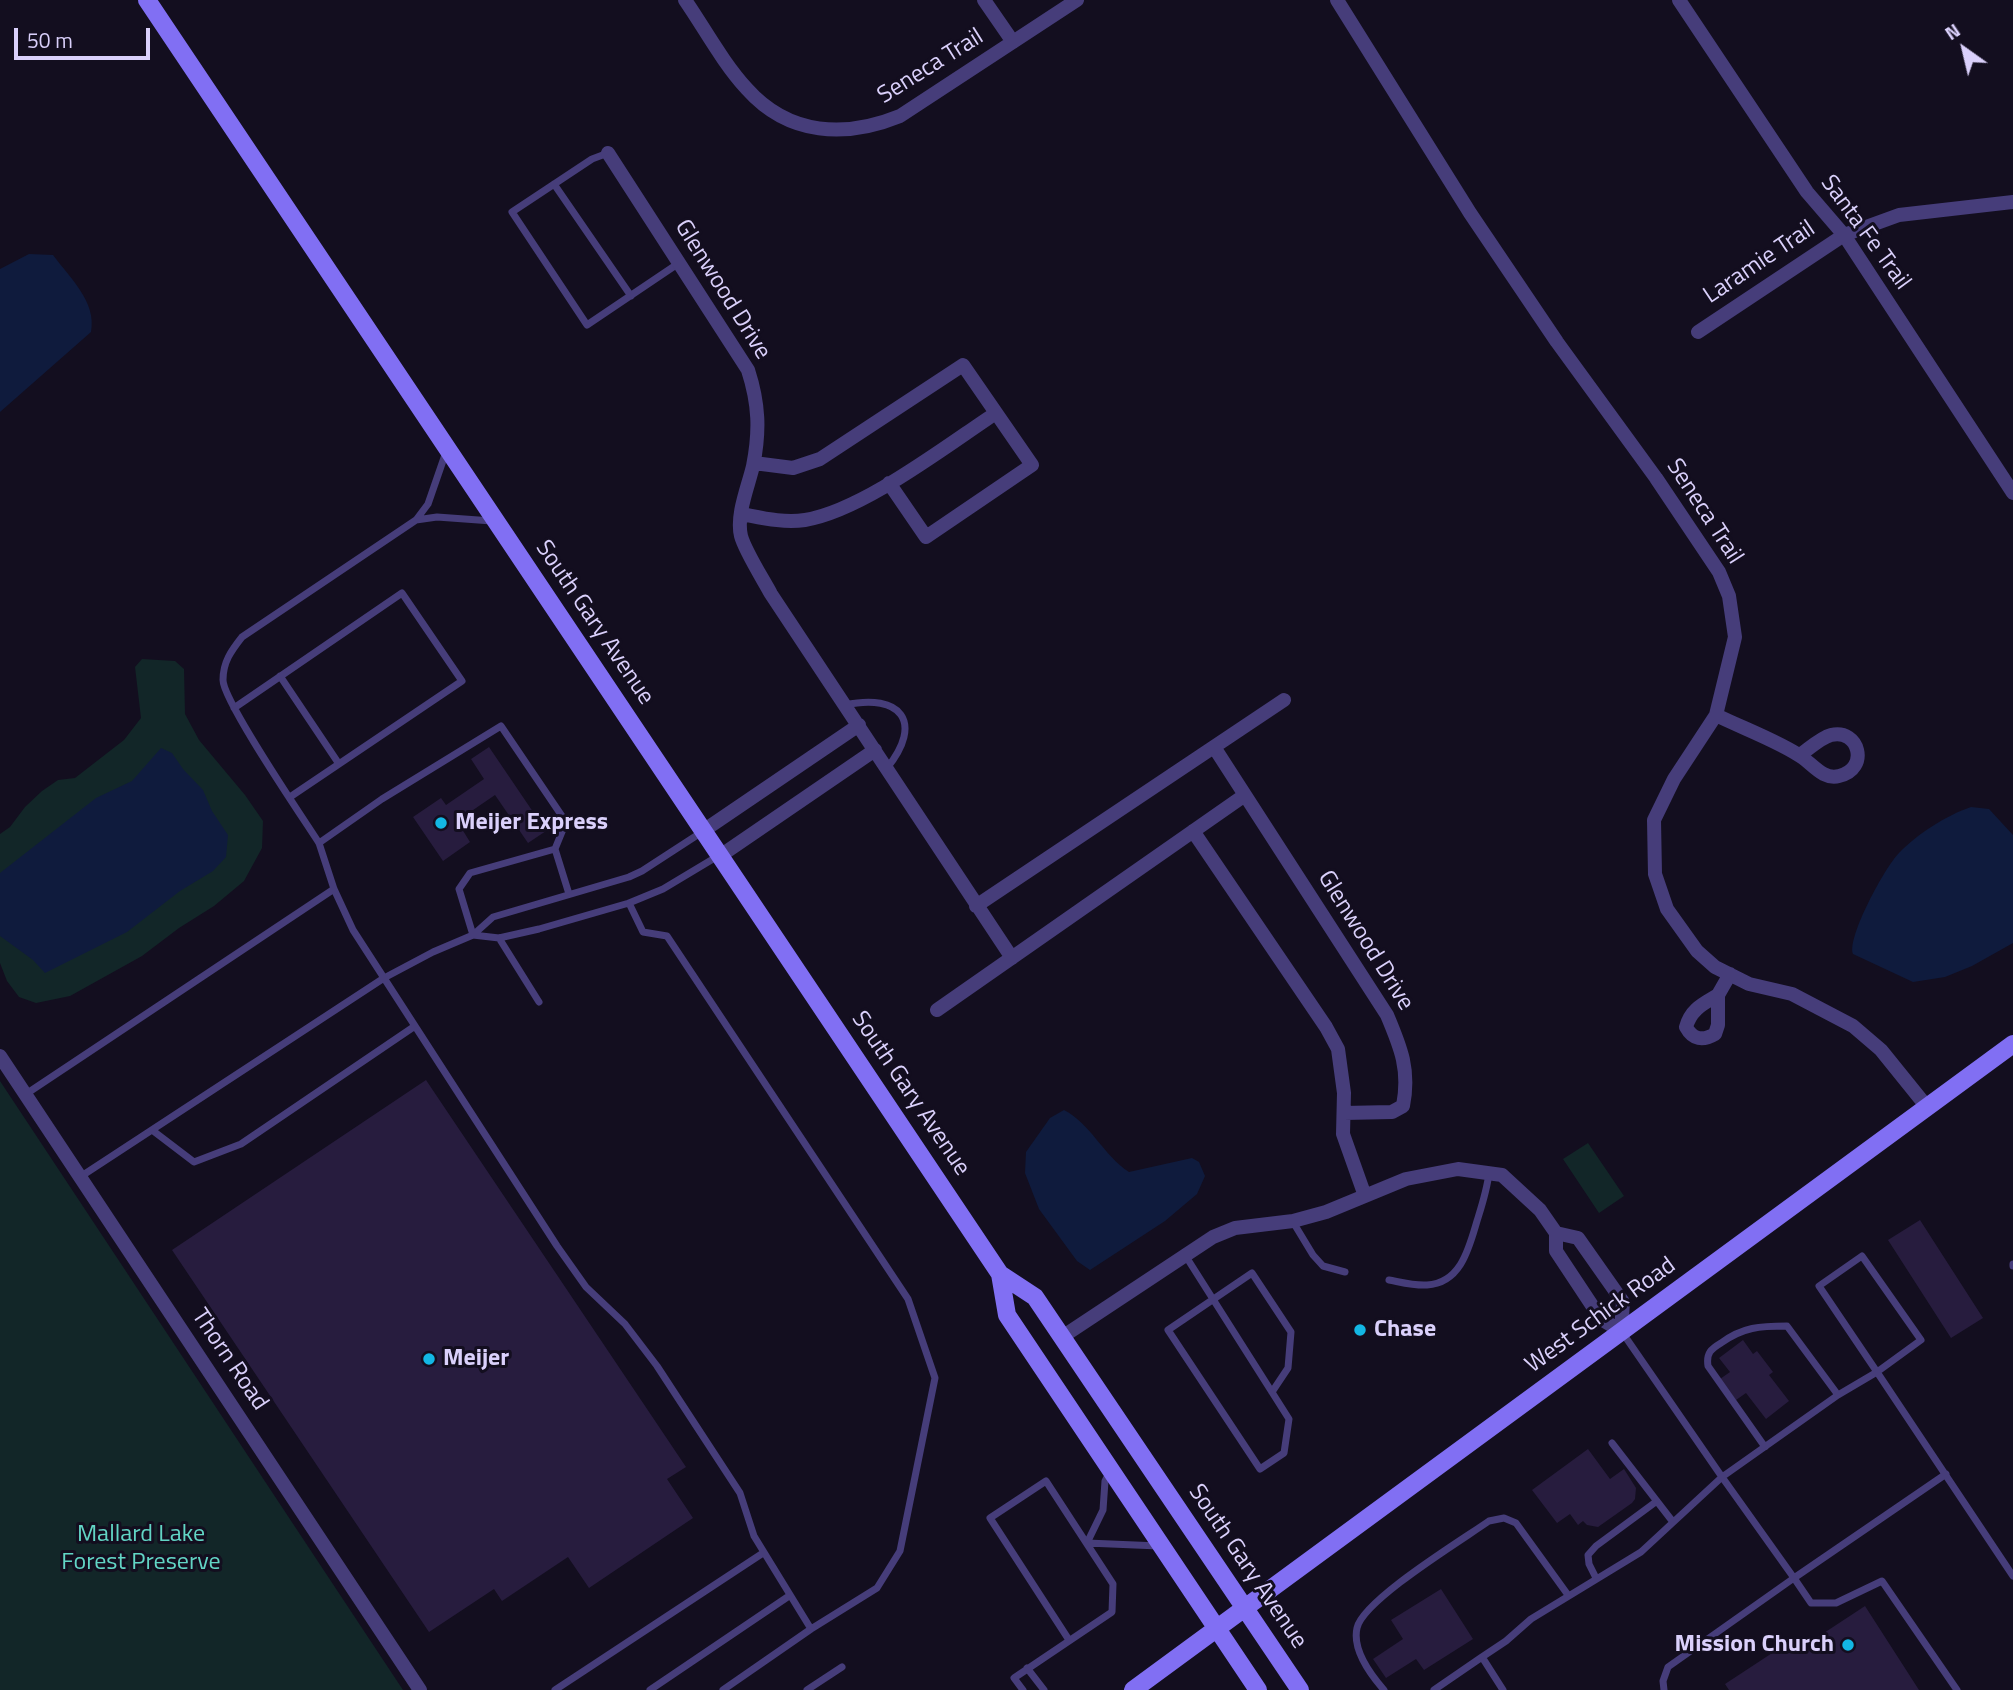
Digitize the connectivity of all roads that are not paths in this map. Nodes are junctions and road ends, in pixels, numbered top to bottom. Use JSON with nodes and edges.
{"nodes":[{"id":1,"x":147,"y":0,"type":"edge"},
{"id":2,"x":685,"y":0,"type":"edge"},
{"id":3,"x":984,"y":0,"type":"edge"},
{"id":4,"x":1077,"y":0,"type":"edge"},
{"id":5,"x":1337,"y":0,"type":"edge"},
{"id":6,"x":1679,"y":0,"type":"edge"},
{"id":7,"x":1013,"y":42,"type":"junction"},
{"id":8,"x":608,"y":153,"type":"joint"},
{"id":9,"x":554,"y":184,"type":"junction"},
{"id":10,"x":2013,"y":202,"type":"edge"},
{"id":11,"x":1844,"y":235,"type":"junction"},
{"id":12,"x":680,"y":263,"type":"junction"},
{"id":13,"x":631,"y":296,"type":"junction"},
{"id":14,"x":1698,"y":332,"type":"dead end"},
{"id":15,"x":996,"y":413,"type":"junction"},
{"id":16,"x":448,"y":448,"type":"junction"},
{"id":17,"x":754,"y":463,"type":"junction"},
{"id":18,"x":889,"y":483,"type":"junction"},
{"id":19,"x":2013,"y":494,"type":"edge"},
{"id":20,"x":742,"y":514,"type":"junction"},
{"id":21,"x":416,"y":520,"type":"junction"},
{"id":22,"x":496,"y":521,"type":"junction"},
{"id":23,"x":280,"y":676,"type":"junction"},
{"id":24,"x":1284,"y":700,"type":"dead end"},
{"id":25,"x":845,"y":705,"type":"junction"},
{"id":26,"x":234,"y":708,"type":"junction"},
{"id":27,"x":1716,"y":715,"type":"junction"},
{"id":28,"x":859,"y":725,"type":"junction"},
{"id":29,"x":1214,"y":747,"type":"junction"},
{"id":30,"x":875,"y":750,"type":"junction"},
{"id":31,"x":1800,"y":755,"type":"dead end"},
{"id":32,"x":339,"y":764,"type":"junction"},
{"id":33,"x":887,"y":768,"type":"junction"},
{"id":34,"x":1245,"y":795,"type":"junction"},
{"id":35,"x":290,"y":797,"type":"junction"},
{"id":36,"x":703,"y":831,"type":"junction"},
{"id":37,"x":1193,"y":831,"type":"junction"},
{"id":38,"x":319,"y":844,"type":"junction"},
{"id":39,"x":555,"y":849,"type":"junction"},
{"id":40,"x":720,"y":856,"type":"junction"},
{"id":41,"x":334,"y":889,"type":"junction"},
{"id":42,"x":569,"y":894,"type":"junction"},
{"id":43,"x":629,"y":903,"type":"junction"},
{"id":44,"x":976,"y":906,"type":"junction"},
{"id":45,"x":473,"y":935,"type":"junction"},
{"id":46,"x":499,"y":938,"type":"junction"},
{"id":47,"x":1012,"y":958,"type":"junction"},
{"id":48,"x":1730,"y":974,"type":"junction"},
{"id":49,"x":384,"y":978,"type":"junction"},
{"id":50,"x":1718,"y":995,"type":"dead end"},
{"id":51,"x":539,"y":1002,"type":"dead end"},
{"id":52,"x":937,"y":1010,"type":"dead end"},
{"id":53,"x":415,"y":1026,"type":"junction"},
{"id":54,"x":2013,"y":1044,"type":"edge"},
{"id":55,"x":0,"y":1056,"type":"edge"},
{"id":56,"x":26,"y":1095,"type":"junction"},
{"id":57,"x":1927,"y":1107,"type":"junction"},
{"id":58,"x":1344,"y":1113,"type":"junction"},
{"id":59,"x":152,"y":1130,"type":"junction"},
{"id":60,"x":1489,"y":1173,"type":"junction"},
{"id":61,"x":80,"y":1177,"type":"junction"},
{"id":62,"x":1365,"y":1196,"type":"junction"},
{"id":63,"x":1293,"y":1221,"type":"junction"},
{"id":64,"x":1556,"y":1233,"type":"junction"},
{"id":65,"x":1185,"y":1254,"type":"junction"},
{"id":66,"x":1345,"y":1272,"type":"dead end"},
{"id":67,"x":1000,"y":1274,"type":"junction"},
{"id":68,"x":1389,"y":1280,"type":"dead end"},
{"id":69,"x":1213,"y":1299,"type":"junction"},
{"id":70,"x":1621,"y":1331,"type":"junction"},
{"id":71,"x":1062,"y":1337,"type":"junction"},
{"id":72,"x":1877,"y":1373,"type":"junction"},
{"id":73,"x":1272,"y":1392,"type":"junction"},
{"id":74,"x":1838,"y":1395,"type":"junction"},
{"id":75,"x":1612,"y":1443,"type":"dead end"},
{"id":76,"x":1765,"y":1447,"type":"junction"},
{"id":77,"x":1111,"y":1469,"type":"junction"},
{"id":78,"x":1945,"y":1474,"type":"junction"},
{"id":79,"x":1721,"y":1477,"type":"junction"},
{"id":80,"x":1657,"y":1501,"type":"junction"},
{"id":81,"x":1673,"y":1522,"type":"junction"},
{"id":82,"x":1087,"y":1543,"type":"junction"},
{"id":83,"x":1163,"y":1546,"type":"junction"},
{"id":84,"x":763,"y":1553,"type":"junction"},
{"id":85,"x":2013,"y":1576,"type":"edge"},
{"id":86,"x":1595,"y":1578,"type":"junction"},
{"id":87,"x":1794,"y":1578,"type":"junction"},
{"id":88,"x":1568,"y":1595,"type":"junction"},
{"id":89,"x":789,"y":1596,"type":"junction"},
{"id":90,"x":1245,"y":1608,"type":"junction"},
{"id":91,"x":1217,"y":1628,"type":"junction"},
{"id":92,"x":811,"y":1629,"type":"junction"},
{"id":93,"x":1069,"y":1640,"type":"junction"},
{"id":94,"x":1482,"y":1657,"type":"junction"},
{"id":95,"x":842,"y":1667,"type":"dead end"},
{"id":96,"x":1027,"y":1668,"type":"junction"},
{"id":97,"x":810,"y":1689,"type":"edge"},
{"id":98,"x":420,"y":1690,"type":"edge"},
{"id":99,"x":555,"y":1690,"type":"edge"},
{"id":100,"x":650,"y":1690,"type":"edge"},
{"id":101,"x":723,"y":1690,"type":"edge"},
{"id":102,"x":1023,"y":1690,"type":"edge"},
{"id":103,"x":1044,"y":1690,"type":"edge"},
{"id":104,"x":1133,"y":1690,"type":"edge"},
{"id":105,"x":1258,"y":1690,"type":"edge"},
{"id":106,"x":1300,"y":1690,"type":"edge"},
{"id":107,"x":1384,"y":1690,"type":"edge"},
{"id":108,"x":1434,"y":1690,"type":"edge"},
{"id":109,"x":1503,"y":1690,"type":"edge"},
{"id":110,"x":1664,"y":1690,"type":"edge"},
{"id":111,"x":1957,"y":1690,"type":"edge"}],
"edges":[{"from":1,"to":16,"type":"main road","name":"South Gary Avenue"},
{"from":2,"to":7,"type":"street","name":"Seneca Trail"},
{"from":3,"to":7,"type":"street"},
{"from":4,"to":7,"type":"street","name":"Seneca Trail"},
{"from":5,"to":27,"type":"street","name":"Seneca Trail"},
{"from":6,"to":11,"type":"street","name":"Santa Fe Trail"},
{"from":8,"to":9,"type":"lane"},
{"from":8,"to":12,"type":"street","name":"Glenwood Drive"},
{"from":9,"to":13,"type":"lane"},
{"from":9,"to":13,"type":"lane"},
{"from":10,"to":11,"type":"street","name":"Laramie Trail"},
{"from":11,"to":14,"type":"street","name":"Laramie Trail"},
{"from":11,"to":19,"type":"street","name":"Santa Fe Trail"},
{"from":12,"to":13,"type":"lane"},
{"from":12,"to":17,"type":"street","name":"Glenwood Drive"},
{"from":15,"to":17,"type":"street"},
{"from":15,"to":18,"type":"street"},
{"from":15,"to":18,"type":"street"},
{"from":16,"to":21,"type":"lane"},
{"from":16,"to":22,"type":"main road","name":"South Gary Avenue"},
{"from":17,"to":20,"type":"street","name":"Glenwood Drive"},
{"from":18,"to":20,"type":"street"},
{"from":20,"to":25,"type":"street","name":"Glenwood Drive"},
{"from":21,"to":22,"type":"lane"},
{"from":21,"to":26,"type":"lane"},
{"from":22,"to":36,"type":"main road","name":"South Gary Avenue"},
{"from":23,"to":26,"type":"lane"},
{"from":23,"to":32,"type":"lane"},
{"from":23,"to":32,"type":"lane"},
{"from":24,"to":29,"type":"street"},
{"from":25,"to":28,"type":"street","name":"Glenwood Drive"},
{"from":25,"to":33,"type":"lane"},
{"from":26,"to":35,"type":"lane"},
{"from":27,"to":31,"type":"street"},
{"from":27,"to":48,"type":"street","name":"Seneca Trail"},
{"from":28,"to":30,"type":"street","name":"Glenwood Drive"},
{"from":28,"to":36,"type":"street"},
{"from":29,"to":34,"type":"street","name":"Glenwood Drive"},
{"from":29,"to":44,"type":"street"},
{"from":30,"to":33,"type":"street","name":"Glenwood Drive"},
{"from":30,"to":40,"type":"street"},
{"from":32,"to":35,"type":"lane"},
{"from":33,"to":44,"type":"street","name":"Glenwood Drive"},
{"from":34,"to":37,"type":"street"},
{"from":34,"to":58,"type":"street","name":"Glenwood Drive"},
{"from":35,"to":38,"type":"lane"},
{"from":36,"to":40,"type":"main road","name":"South Gary Avenue"},
{"from":36,"to":42,"type":"lane"},
{"from":37,"to":47,"type":"street"},
{"from":37,"to":58,"type":"street"},
{"from":38,"to":39,"type":"lane"},
{"from":38,"to":41,"type":"lane"},
{"from":39,"to":42,"type":"lane"},
{"from":39,"to":45,"type":"lane"},
{"from":40,"to":43,"type":"lane"},
{"from":40,"to":67,"type":"main road","name":"South Gary Avenue"},
{"from":41,"to":49,"type":"lane"},
{"from":41,"to":56,"type":"lane"},
{"from":42,"to":45,"type":"lane"},
{"from":43,"to":46,"type":"lane"},
{"from":43,"to":92,"type":"lane"},
{"from":44,"to":47,"type":"street","name":"Glenwood Drive"},
{"from":45,"to":46,"type":"lane"},
{"from":45,"to":49,"type":"lane"},
{"from":46,"to":51,"type":"lane"},
{"from":47,"to":52,"type":"street"},
{"from":48,"to":50,"type":"street"},
{"from":48,"to":57,"type":"street","name":"Seneca Trail"},
{"from":49,"to":53,"type":"lane"},
{"from":49,"to":59,"type":"lane"},
{"from":53,"to":59,"type":"lane"},
{"from":53,"to":84,"type":"lane"},
{"from":54,"to":57,"type":"main road","name":"West Schick Road"},
{"from":55,"to":56,"type":"street","name":"Thorn Road"},
{"from":56,"to":61,"type":"street","name":"Thorn Road"},
{"from":57,"to":70,"type":"main road","name":"West Schick Road"},
{"from":58,"to":62,"type":"street"},
{"from":59,"to":61,"type":"lane"},
{"from":60,"to":62,"type":"street"},
{"from":60,"to":64,"type":"street"},
{"from":60,"to":68,"type":"lane"},
{"from":61,"to":98,"type":"street","name":"Thorn Road"},
{"from":62,"to":63,"type":"street"},
{"from":63,"to":65,"type":"street"},
{"from":63,"to":66,"type":"lane"},
{"from":64,"to":70,"type":"street"},
{"from":64,"to":70,"type":"street"},
{"from":65,"to":69,"type":"lane"},
{"from":65,"to":71,"type":"street"},
{"from":67,"to":71,"type":"main road","name":"South Gary Avenue"},
{"from":67,"to":77,"type":"main road","name":"South Gary Avenue"},
{"from":69,"to":73,"type":"lane"},
{"from":69,"to":73,"type":"lane"},
{"from":69,"to":73,"type":"lane"},
{"from":70,"to":79,"type":"lane"},
{"from":70,"to":90,"type":"main road","name":"West Schick Road"},
{"from":71,"to":90,"type":"main road","name":"South Gary Avenue"},
{"from":72,"to":72,"type":"lane"},
{"from":72,"to":74,"type":"lane"},
{"from":72,"to":78,"type":"lane"},
{"from":74,"to":76,"type":"lane"},
{"from":74,"to":76,"type":"lane"},
{"from":75,"to":80,"type":"lane"},
{"from":76,"to":79,"type":"lane"},
{"from":77,"to":82,"type":"lane"},
{"from":77,"to":83,"type":"main road","name":"South Gary Avenue"},
{"from":78,"to":85,"type":"lane"},
{"from":78,"to":87,"type":"lane"},
{"from":79,"to":81,"type":"lane"},
{"from":79,"to":87,"type":"lane"},
{"from":80,"to":81,"type":"lane"},
{"from":80,"to":86,"type":"lane"},
{"from":81,"to":86,"type":"lane"},
{"from":82,"to":83,"type":"lane"},
{"from":82,"to":93,"type":"lane"},
{"from":82,"to":93,"type":"lane"},
{"from":83,"to":91,"type":"main road","name":"South Gary Avenue"},
{"from":84,"to":89,"type":"lane"},
{"from":84,"to":99,"type":"lane"},
{"from":86,"to":88,"type":"lane"},
{"from":87,"to":110,"type":"lane"},
{"from":87,"to":111,"type":"lane"},
{"from":88,"to":94,"type":"lane"},
{"from":88,"to":107,"type":"lane"},
{"from":89,"to":92,"type":"lane"},
{"from":89,"to":100,"type":"lane"},
{"from":90,"to":91,"type":"main road","name":"West Schick Road"},
{"from":90,"to":106,"type":"main road","name":"South Gary Avenue"},
{"from":91,"to":104,"type":"main road","name":"West Schick Road"},
{"from":91,"to":105,"type":"main road","name":"South Gary Avenue"},
{"from":92,"to":101,"type":"lane"},
{"from":93,"to":96,"type":"lane"},
{"from":94,"to":108,"type":"lane"},
{"from":94,"to":109,"type":"lane"},
{"from":95,"to":97,"type":"lane"},
{"from":96,"to":102,"type":"lane"},
{"from":96,"to":103,"type":"lane"}]}
